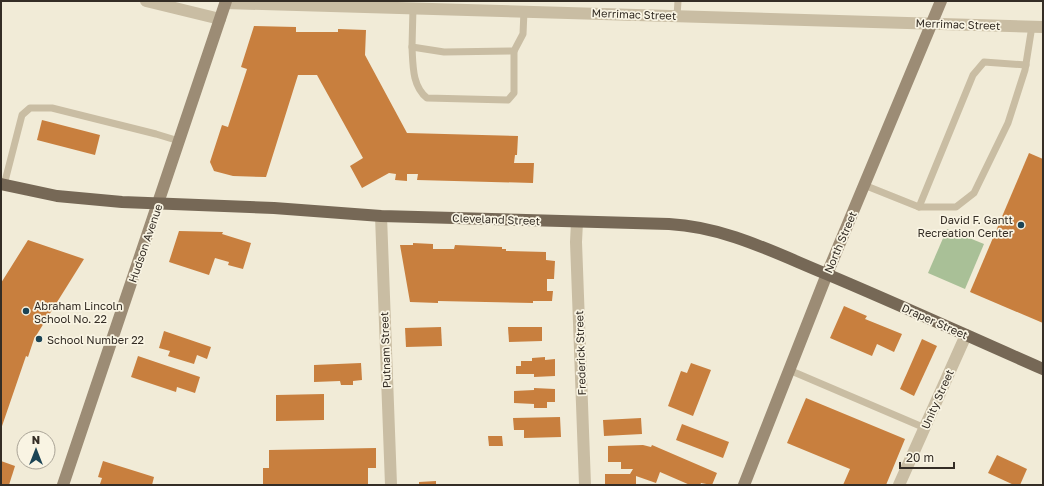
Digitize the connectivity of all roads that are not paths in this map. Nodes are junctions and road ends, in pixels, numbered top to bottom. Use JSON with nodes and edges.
{"nodes":[{"id":1,"x":146,"y":1,"type":"edge"},
{"id":2,"x":678,"y":1,"type":"edge"},
{"id":3,"x":941,"y":1,"type":"edge"},
{"id":4,"x":226,"y":2,"type":"edge"},
{"id":5,"x":413,"y":8,"type":"junction"},
{"id":6,"x":524,"y":11,"type":"junction"},
{"id":7,"x":677,"y":16,"type":"junction"},
{"id":8,"x":220,"y":20,"type":"junction"},
{"id":9,"x":932,"y":23,"type":"junction"},
{"id":10,"x":1038,"y":27,"type":"edge"},
{"id":11,"x":412,"y":47,"type":"junction"},
{"id":12,"x":514,"y":51,"type":"junction"},
{"id":13,"x":1026,"y":65,"type":"junction"},
{"id":14,"x":179,"y":141,"type":"junction"},
{"id":15,"x":2,"y":184,"type":"edge"},
{"id":16,"x":864,"y":185,"type":"junction"},
{"id":17,"x":158,"y":204,"type":"junction"},
{"id":18,"x":919,"y":207,"type":"junction"},
{"id":19,"x":380,"y":216,"type":"junction"},
{"id":20,"x":577,"y":222,"type":"junction"},
{"id":21,"x":827,"y":274,"type":"junction"},
{"id":22,"x":966,"y":335,"type":"junction"},
{"id":23,"x":1043,"y":369,"type":"edge"},
{"id":24,"x":789,"y":370,"type":"junction"},
{"id":25,"x":925,"y":428,"type":"junction"},
{"id":26,"x":63,"y":485,"type":"edge"},
{"id":27,"x":391,"y":485,"type":"edge"},
{"id":28,"x":585,"y":485,"type":"edge"},
{"id":29,"x":744,"y":485,"type":"edge"},
{"id":30,"x":899,"y":485,"type":"edge"}],
"edges":[{"from":1,"to":8,"type":"street"},
{"from":2,"to":7,"type":"lane"},
{"from":3,"to":9,"type":"street","name":"North Street"},
{"from":4,"to":5,"type":"street","name":"Merrimac Street"},
{"from":4,"to":8,"type":"street","name":"Hudson Avenue"},
{"from":5,"to":6,"type":"street","name":"Merrimac Street"},
{"from":5,"to":11,"type":"lane"},
{"from":6,"to":7,"type":"street","name":"Merrimac Street"},
{"from":6,"to":12,"type":"lane"},
{"from":7,"to":9,"type":"street","name":"Merrimac Street"},
{"from":8,"to":14,"type":"street","name":"Hudson Avenue"},
{"from":9,"to":10,"type":"street","name":"Merrimac Street"},
{"from":9,"to":16,"type":"street","name":"North Street"},
{"from":10,"to":13,"type":"lane"},
{"from":11,"to":12,"type":"lane"},
{"from":11,"to":12,"type":"lane"},
{"from":13,"to":18,"type":"lane"},
{"from":13,"to":18,"type":"lane"},
{"from":14,"to":15,"type":"lane"},
{"from":14,"to":17,"type":"street","name":"Hudson Avenue"},
{"from":15,"to":17,"type":"main road","name":"Cleveland Street"},
{"from":16,"to":18,"type":"lane"},
{"from":16,"to":21,"type":"street","name":"North Street"},
{"from":17,"to":19,"type":"main road","name":"Cleveland Street"},
{"from":17,"to":26,"type":"street","name":"Hudson Avenue"},
{"from":19,"to":20,"type":"main road","name":"Cleveland Street"},
{"from":19,"to":27,"type":"street","name":"Putnam Street"},
{"from":20,"to":21,"type":"main road","name":"Cleveland Street"},
{"from":20,"to":28,"type":"street","name":"Frederick Street"},
{"from":21,"to":22,"type":"main road","name":"Draper Street"},
{"from":21,"to":24,"type":"street","name":"North Street"},
{"from":22,"to":23,"type":"main road","name":"Draper Street"},
{"from":22,"to":25,"type":"street","name":"Unity Street"},
{"from":24,"to":25,"type":"lane"},
{"from":24,"to":29,"type":"street","name":"North Street"},
{"from":25,"to":30,"type":"street","name":"Unity Street"}]}
